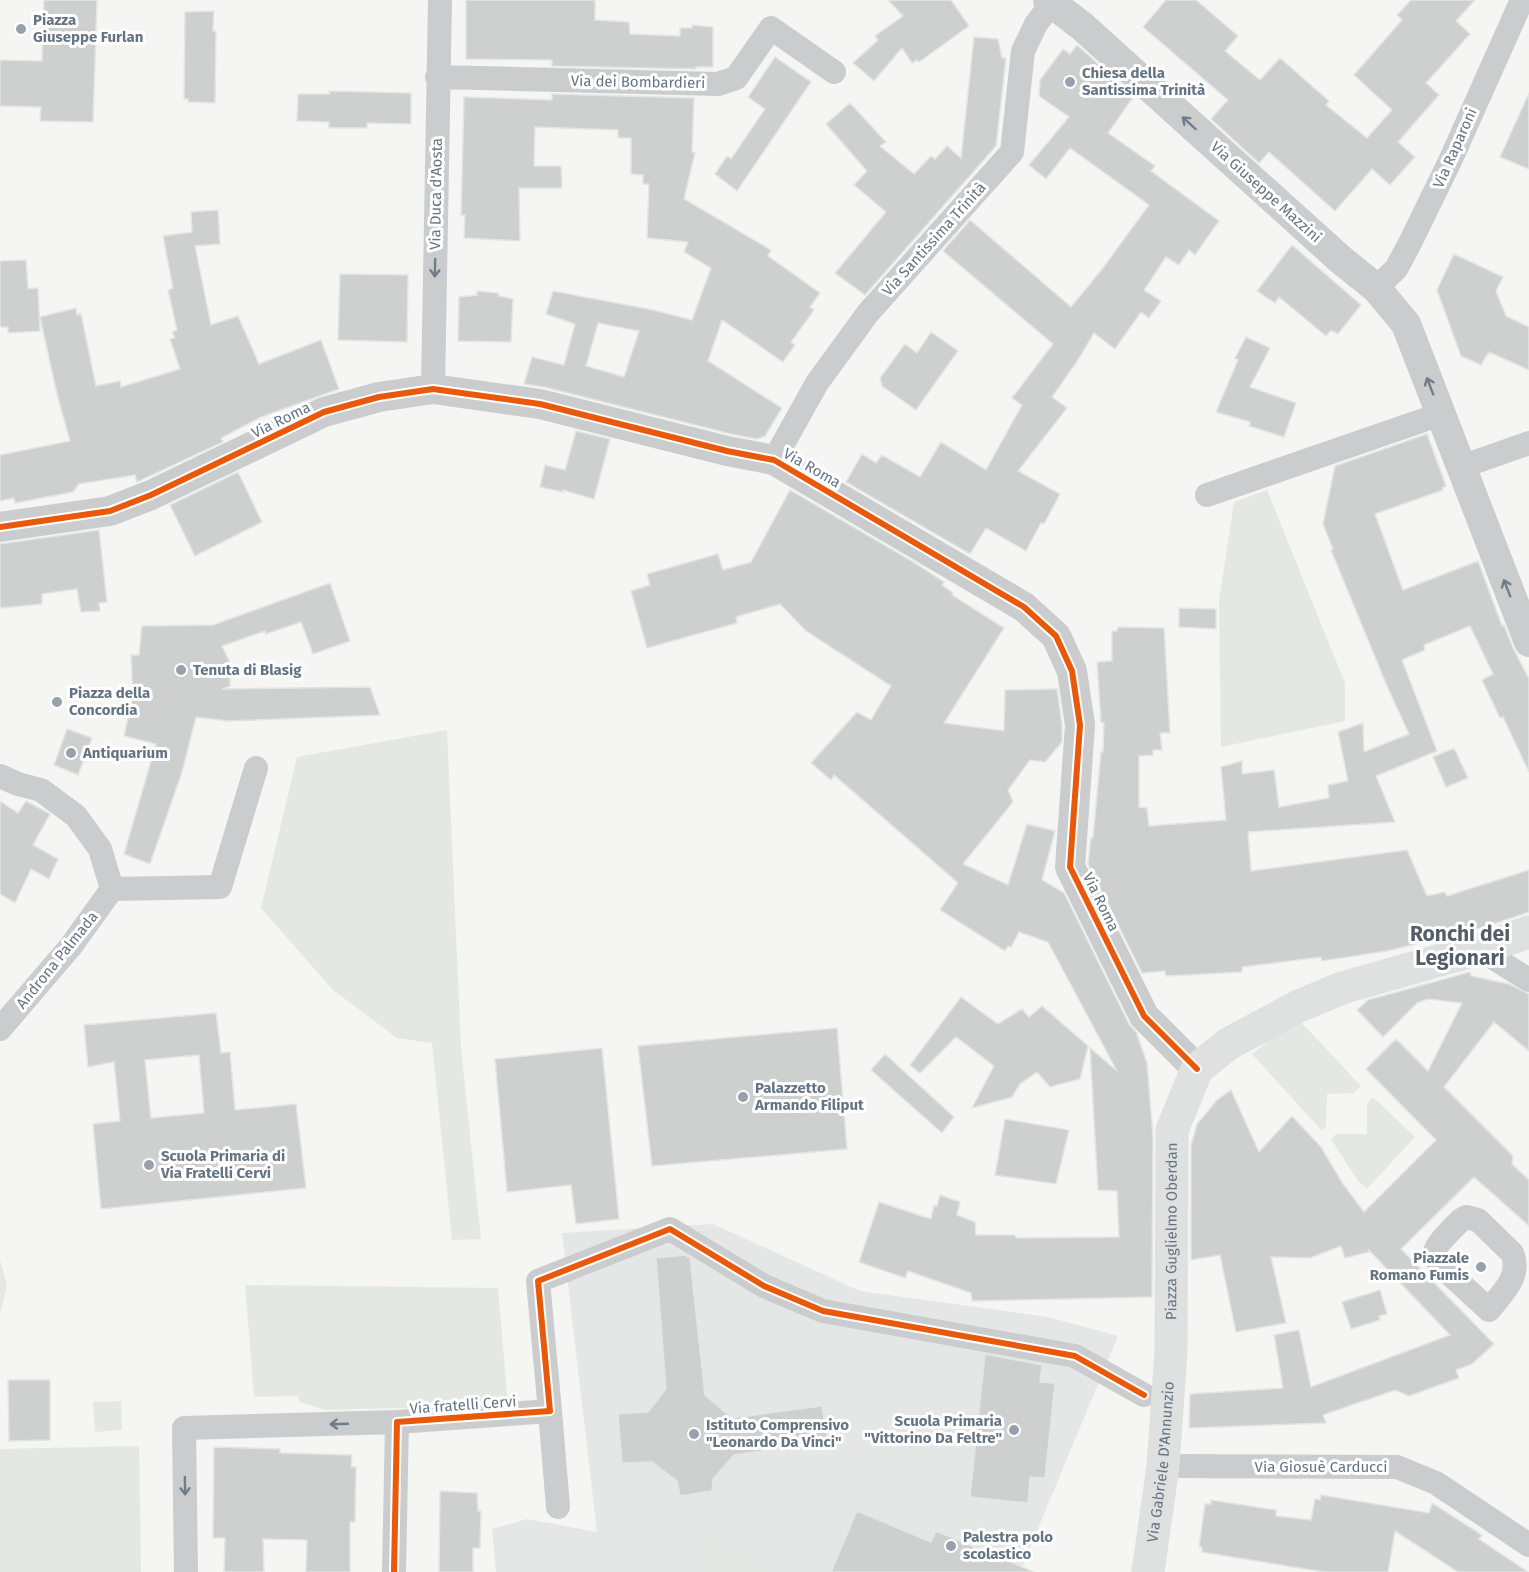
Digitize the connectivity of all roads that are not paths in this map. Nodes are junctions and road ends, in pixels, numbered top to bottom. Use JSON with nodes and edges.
{"nodes":[{"id":1,"x":440,"y":0,"type":"edge"},
{"id":2,"x":1522,"y":0,"type":"edge"},
{"id":3,"x":1050,"y":2,"type":"edge"},
{"id":4,"x":834,"y":72,"type":"dead end"},
{"id":5,"x":437,"y":77,"type":"junction"},
{"id":6,"x":1376,"y":288,"type":"junction"},
{"id":7,"x":433,"y":388,"type":"junction"},
{"id":8,"x":1441,"y":414,"type":"junction"},
{"id":9,"x":1529,"y":443,"type":"edge"},
{"id":10,"x":774,"y":460,"type":"junction"},
{"id":11,"x":1461,"y":467,"type":"junction"},
{"id":12,"x":1207,"y":495,"type":"dead end"},
{"id":13,"x":0,"y":527,"type":"edge"},
{"id":14,"x":1529,"y":642,"type":"edge"},
{"id":15,"x":256,"y":768,"type":"dead end"},
{"id":16,"x":0,"y":776,"type":"edge"},
{"id":17,"x":112,"y":889,"type":"junction"},
{"id":18,"x":1529,"y":932,"type":"edge"},
{"id":19,"x":1479,"y":949,"type":"junction"},
{"id":20,"x":1529,"y":980,"type":"edge"},
{"id":21,"x":0,"y":1029,"type":"edge"},
{"id":22,"x":1197,"y":1069,"type":"junction"},
{"id":23,"x":1172,"y":1351,"type":"joint"},
{"id":24,"x":1144,"y":1395,"type":"dead end"},
{"id":25,"x":550,"y":1410,"type":"junction"},
{"id":26,"x":397,"y":1422,"type":"junction"},
{"id":27,"x":1164,"y":1466,"type":"junction"},
{"id":28,"x":558,"y":1507,"type":"dead end"},
{"id":29,"x":1529,"y":1545,"type":"edge"},
{"id":30,"x":186,"y":1572,"type":"edge"},
{"id":31,"x":394,"y":1572,"type":"edge"},
{"id":32,"x":1148,"y":1572,"type":"edge"}],
"edges":[{"from":1,"to":5,"type":"street","name":"Via Duca d'Aosta"},
{"from":2,"to":6,"type":"street","name":"Via Raparoni"},
{"from":6,"to":3,"type":"street","name":"Via Giuseppe Mazzini","one_way":true},
{"from":3,"to":10,"type":"street","name":"Via Santissima Trinità"},
{"from":4,"to":5,"type":"street","name":"Via dei Bombardieri"},
{"from":5,"to":7,"type":"street","name":"Via Duca d'Aosta","one_way":true},
{"from":8,"to":6,"type":"street","name":"Via Giuseppe Mazzini","one_way":true},
{"from":7,"to":10,"type":"street","name":"Via Roma"},
{"from":7,"to":13,"type":"street","name":"Via Roma"},
{"from":8,"to":11,"type":"street","name":"Via Giuseppe Mazzini"},
{"from":8,"to":12,"type":"street"},
{"from":9,"to":11,"type":"street"},
{"from":10,"to":22,"type":"street","name":"Via Roma"},
{"from":14,"to":11,"type":"street","name":"Via Giuseppe Mazzini","one_way":true},
{"from":15,"to":17,"type":"street"},
{"from":16,"to":17,"type":"street"},
{"from":17,"to":21,"type":"street","name":"Androna Palmada"},
{"from":18,"to":19,"type":"main road","name":"Piazza Guglielmo Oberdan"},
{"from":19,"to":20,"type":"street"},
{"from":19,"to":22,"type":"main road","name":"Piazza Guglielmo Oberdan"},
{"from":22,"to":23,"type":"main road","name":"Piazza Guglielmo Oberdan"},
{"from":23,"to":27,"type":"main road","name":"Via Gabriele D'Annunzio"},
{"from":24,"to":25,"type":"street"},
{"from":25,"to":26,"type":"street","name":"Via fratelli Cervi"},
{"from":25,"to":28,"type":"street"},
{"from":26,"to":30,"type":"street","name":"Via fratelli Cervi","one_way":true},
{"from":26,"to":31,"type":"street","name":"Via fratelli Cervi"},
{"from":27,"to":29,"type":"street","name":"Via Giosuè Carducci"},
{"from":27,"to":32,"type":"main road","name":"Via Gabriele D'Annunzio"}]}
